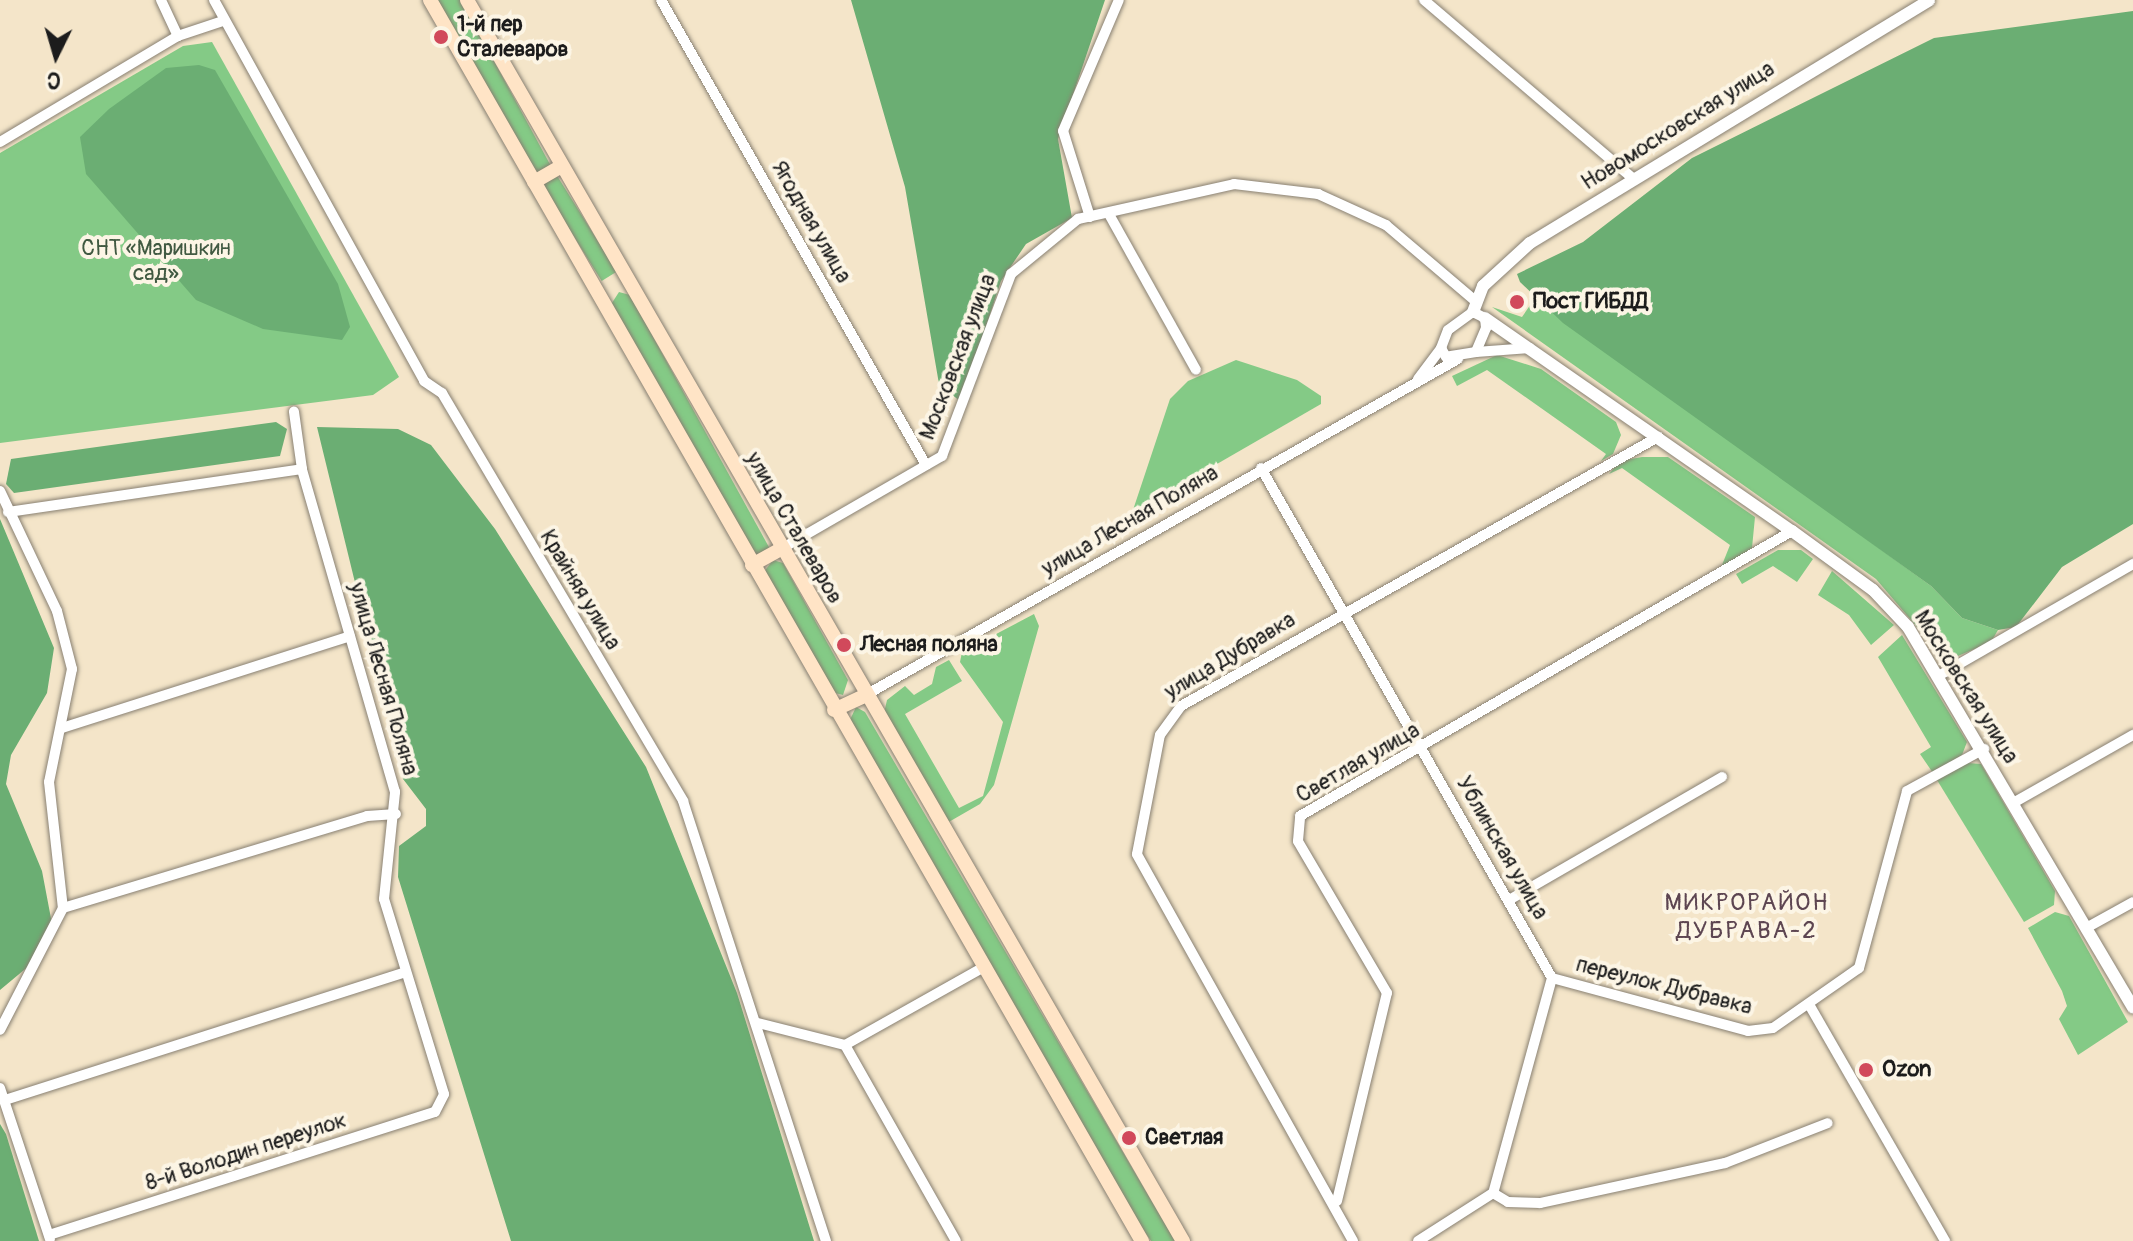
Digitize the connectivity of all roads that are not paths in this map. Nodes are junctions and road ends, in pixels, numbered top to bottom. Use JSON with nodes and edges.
{"nodes":[{"id":1,"x":161,"y":0,"type":"edge"},
{"id":2,"x":214,"y":0,"type":"edge"},
{"id":3,"x":430,"y":0,"type":"edge"},
{"id":4,"x":467,"y":0,"type":"edge"},
{"id":5,"x":661,"y":0,"type":"edge"},
{"id":6,"x":1119,"y":0,"type":"edge"},
{"id":7,"x":1424,"y":0,"type":"edge"},
{"id":8,"x":1929,"y":0,"type":"edge"},
{"id":9,"x":223,"y":21,"type":"junction"},
{"id":10,"x":178,"y":36,"type":"junction"},
{"id":11,"x":0,"y":142,"type":"edge"},
{"id":12,"x":562,"y":166,"type":"junction"},
{"id":13,"x":1631,"y":177,"type":"junction"},
{"id":14,"x":534,"y":182,"type":"junction"},
{"id":15,"x":1110,"y":216,"type":"junction"},
{"id":16,"x":1090,"y":217,"type":"junction"},
{"id":17,"x":1478,"y":310,"type":"junction"},
{"id":18,"x":1441,"y":348,"type":"junction"},
{"id":19,"x":1531,"y":348,"type":"junction"},
{"id":20,"x":1476,"y":352,"type":"junction"},
{"id":21,"x":1458,"y":359,"type":"junction"},
{"id":22,"x":1196,"y":370,"type":"dead end"},
{"id":23,"x":1417,"y":380,"type":"junction"},
{"id":24,"x":294,"y":412,"type":"dead end"},
{"id":25,"x":1658,"y":437,"type":"junction"},
{"id":26,"x":926,"y":465,"type":"junction"},
{"id":27,"x":1261,"y":468,"type":"junction"},
{"id":28,"x":302,"y":469,"type":"junction"},
{"id":29,"x":0,"y":491,"type":"edge"},
{"id":30,"x":8,"y":512,"type":"junction"},
{"id":31,"x":1792,"y":531,"type":"junction"},
{"id":32,"x":781,"y":549,"type":"junction"},
{"id":33,"x":2133,"y":564,"type":"edge"},
{"id":34,"x":752,"y":565,"type":"junction"},
{"id":35,"x":1344,"y":612,"type":"junction"},
{"id":36,"x":350,"y":636,"type":"junction"},
{"id":37,"x":1940,"y":675,"type":"junction"},
{"id":38,"x":864,"y":696,"type":"junction"},
{"id":39,"x":834,"y":710,"type":"junction"},
{"id":40,"x":62,"y":728,"type":"junction"},
{"id":41,"x":2133,"y":735,"type":"edge"},
{"id":42,"x":1422,"y":749,"type":"junction"},
{"id":43,"x":1984,"y":749,"type":"junction"},
{"id":44,"x":1722,"y":777,"type":"dead end"},
{"id":45,"x":2015,"y":802,"type":"junction"},
{"id":46,"x":396,"y":814,"type":"junction"},
{"id":47,"x":1509,"y":900,"type":"junction"},
{"id":48,"x":2133,"y":902,"type":"edge"},
{"id":49,"x":63,"y":908,"type":"junction"},
{"id":50,"x":2088,"y":927,"type":"junction"},
{"id":51,"x":982,"y":968,"type":"junction"},
{"id":52,"x":405,"y":972,"type":"junction"},
{"id":53,"x":1552,"y":978,"type":"junction"},
{"id":54,"x":1810,"y":1006,"type":"junction"},
{"id":55,"x":2133,"y":1007,"type":"edge"},
{"id":56,"x":758,"y":1023,"type":"junction"},
{"id":57,"x":0,"y":1030,"type":"edge"},
{"id":58,"x":845,"y":1045,"type":"junction"},
{"id":59,"x":0,"y":1088,"type":"edge"},
{"id":60,"x":444,"y":1094,"type":"joint"},
{"id":61,"x":5,"y":1100,"type":"junction"},
{"id":62,"x":1828,"y":1123,"type":"dead end"},
{"id":63,"x":1493,"y":1193,"type":"junction"},
{"id":64,"x":1337,"y":1201,"type":"junction"},
{"id":65,"x":50,"y":1238,"type":"edge"},
{"id":66,"x":826,"y":1241,"type":"edge"},
{"id":67,"x":956,"y":1241,"type":"edge"},
{"id":68,"x":1142,"y":1241,"type":"edge"},
{"id":69,"x":1183,"y":1241,"type":"edge"},
{"id":70,"x":1353,"y":1241,"type":"edge"},
{"id":71,"x":1418,"y":1241,"type":"edge"},
{"id":72,"x":1945,"y":1241,"type":"edge"}],
"edges":[{"from":1,"to":10,"type":"street"},
{"from":2,"to":9,"type":"street","name":"Крайняя улица"},
{"from":3,"to":14,"type":"main road"},
{"from":4,"to":12,"type":"main road","name":"улица Сталеваров"},
{"from":5,"to":26,"type":"street","name":"Ягодная улица"},
{"from":6,"to":16,"type":"street"},
{"from":7,"to":13,"type":"street"},
{"from":8,"to":13,"type":"street","name":"Новомосковская улица"},
{"from":9,"to":10,"type":"street"},
{"from":9,"to":56,"type":"street","name":"Крайняя улица"},
{"from":10,"to":11,"type":"street"},
{"from":12,"to":14,"type":"main road"},
{"from":12,"to":32,"type":"main road","name":"улица Сталеваров"},
{"from":13,"to":17,"type":"street","name":"Новомосковская улица"},
{"from":14,"to":34,"type":"main road"},
{"from":15,"to":16,"type":"street","name":"Московская улица"},
{"from":15,"to":17,"type":"street","name":"Московская улица"},
{"from":15,"to":22,"type":"street"},
{"from":16,"to":26,"type":"street","name":"Московская улица"},
{"from":17,"to":18,"type":"street","name":"улица Лесная Поляна"},
{"from":17,"to":19,"type":"street","name":"Московская улица"},
{"from":17,"to":20,"type":"street"},
{"from":18,"to":21,"type":"street"},
{"from":18,"to":23,"type":"street","name":"улица Лесная Поляна"},
{"from":19,"to":20,"type":"street"},
{"from":19,"to":25,"type":"street","name":"Московская улица"},
{"from":20,"to":21,"type":"street","name":"улица Лесная Поляна"},
{"from":21,"to":23,"type":"street","name":"улица Лесная Поляна"},
{"from":23,"to":27,"type":"street","name":"улица Лесная Поляна"},
{"from":24,"to":28,"type":"street","name":"улица Лесная Поляна"},
{"from":25,"to":31,"type":"street","name":"Московская улица"},
{"from":25,"to":35,"type":"street","name":"улица Дубравка"},
{"from":26,"to":32,"type":"street","name":"Московская улица"},
{"from":27,"to":35,"type":"street","name":"Ублинская улица"},
{"from":27,"to":38,"type":"street","name":"улица Лесная Поляна"},
{"from":28,"to":30,"type":"street"},
{"from":28,"to":36,"type":"street","name":"улица Лесная Поляна"},
{"from":29,"to":30,"type":"street"},
{"from":30,"to":40,"type":"street"},
{"from":31,"to":37,"type":"street","name":"Московская улица"},
{"from":31,"to":42,"type":"street","name":"Светлая улица"},
{"from":32,"to":34,"type":"main road"},
{"from":32,"to":38,"type":"main road","name":"улица Сталеваров"},
{"from":33,"to":37,"type":"street"},
{"from":34,"to":39,"type":"main road"},
{"from":35,"to":42,"type":"street","name":"Ублинская улица"},
{"from":35,"to":64,"type":"street","name":"улица Дубравка"},
{"from":36,"to":40,"type":"street"},
{"from":36,"to":46,"type":"street","name":"улица Лесная Поляна"},
{"from":37,"to":43,"type":"street","name":"Московская улица"},
{"from":38,"to":39,"type":"main road"},
{"from":38,"to":69,"type":"main road","name":"улица Сталеваров"},
{"from":39,"to":51,"type":"main road"},
{"from":40,"to":49,"type":"street"},
{"from":41,"to":45,"type":"street"},
{"from":42,"to":47,"type":"street","name":"Ублинская улица"},
{"from":42,"to":64,"type":"street","name":"Светлая улица"},
{"from":43,"to":45,"type":"street","name":"Московская улица"},
{"from":43,"to":54,"type":"street","name":"переулок Дубравка"},
{"from":44,"to":47,"type":"street"},
{"from":45,"to":50,"type":"street","name":"Московская улица"},
{"from":46,"to":49,"type":"street"},
{"from":46,"to":52,"type":"street","name":"улица Лесная Поляна"},
{"from":47,"to":53,"type":"street","name":"Ублинская улица"},
{"from":48,"to":50,"type":"street"},
{"from":49,"to":57,"type":"street"},
{"from":50,"to":55,"type":"street","name":"Московская улица"},
{"from":51,"to":58,"type":"street"},
{"from":51,"to":68,"type":"main road"},
{"from":52,"to":60,"type":"street","name":"улица Лесная Поляна"},
{"from":52,"to":61,"type":"street"},
{"from":53,"to":54,"type":"street","name":"переулок Дубравка"},
{"from":53,"to":63,"type":"street"},
{"from":54,"to":72,"type":"street"},
{"from":56,"to":58,"type":"street"},
{"from":56,"to":66,"type":"street","name":"Крайняя улица"},
{"from":58,"to":67,"type":"street"},
{"from":59,"to":61,"type":"street"},
{"from":60,"to":65,"type":"street","name":"8-й Володин переулок"},
{"from":61,"to":65,"type":"street"},
{"from":62,"to":63,"type":"street"},
{"from":63,"to":71,"type":"street"},
{"from":64,"to":70,"type":"street","name":"улица Дубравка"}]}
